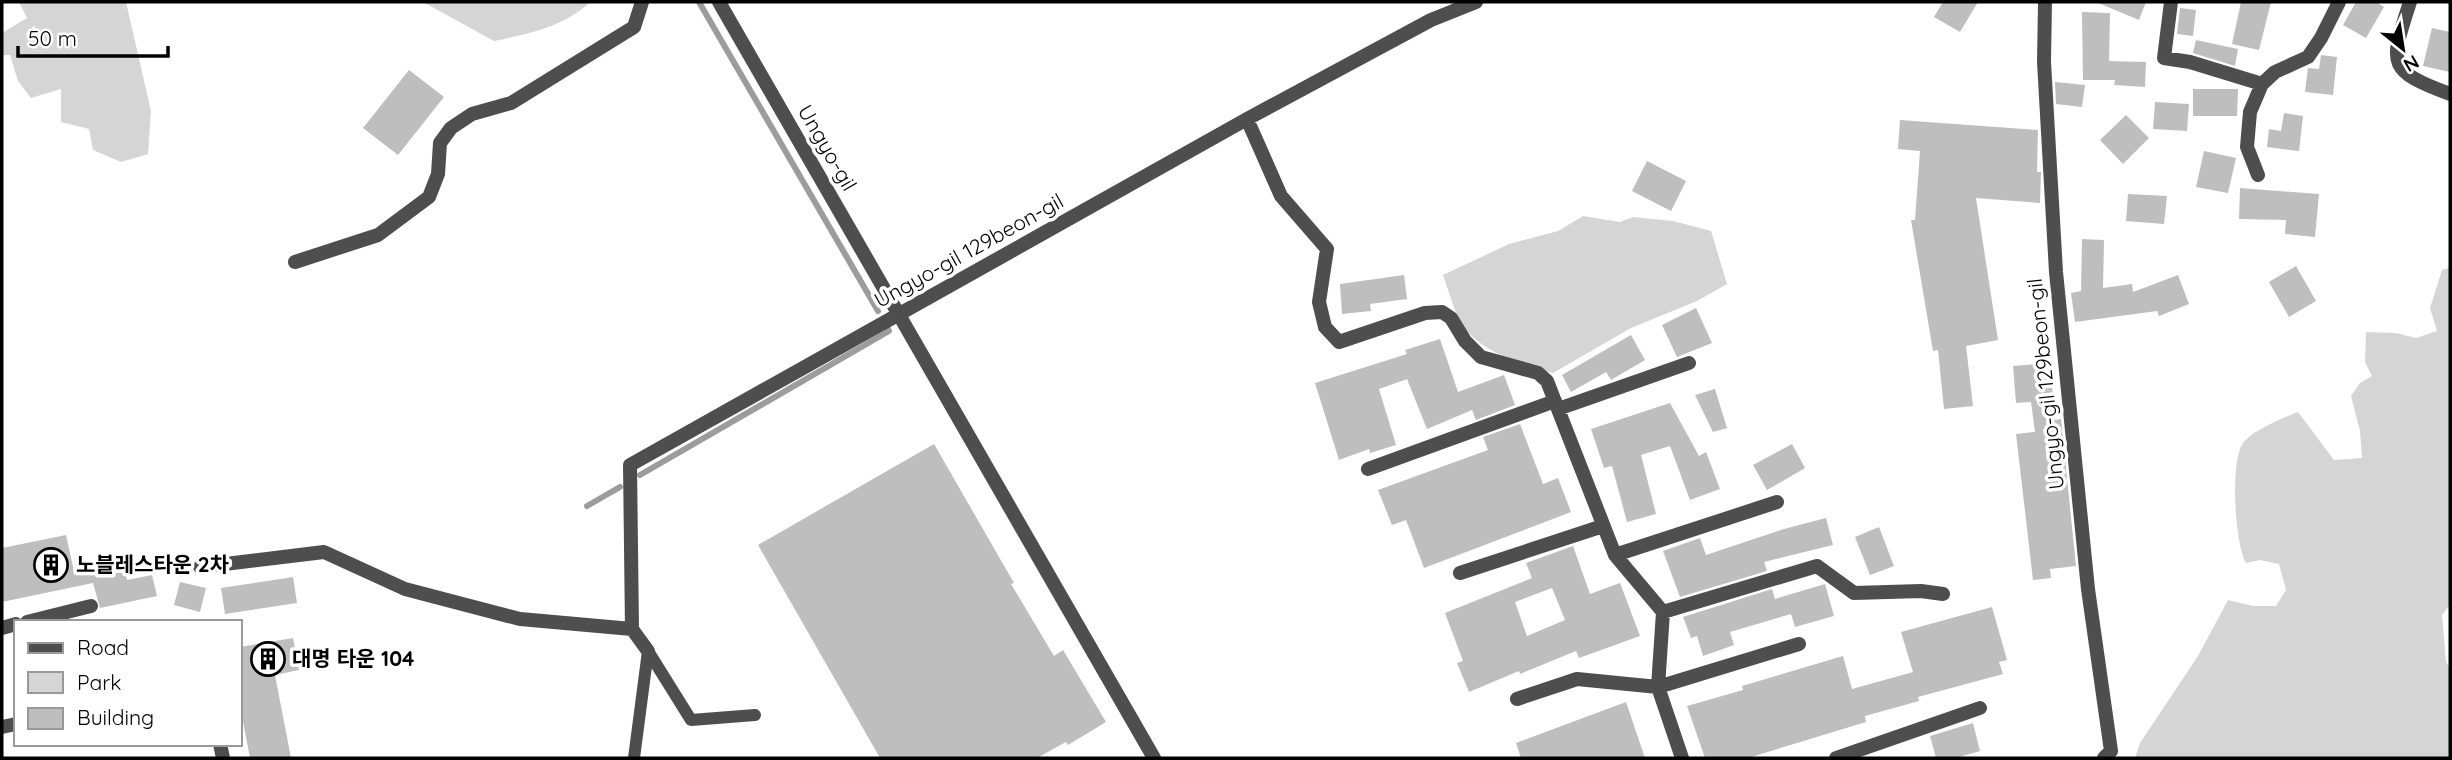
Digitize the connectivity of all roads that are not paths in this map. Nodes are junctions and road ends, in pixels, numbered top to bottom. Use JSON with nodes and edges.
{"nodes":[{"id":1,"x":642,"y":2,"type":"edge"},
{"id":2,"x":719,"y":2,"type":"edge"},
{"id":3,"x":1476,"y":2,"type":"edge"},
{"id":4,"x":2045,"y":2,"type":"edge"},
{"id":5,"x":2171,"y":2,"type":"edge"},
{"id":6,"x":2339,"y":2,"type":"edge"},
{"id":7,"x":2410,"y":2,"type":"edge"},
{"id":8,"x":2262,"y":84,"type":"junction"},
{"id":9,"x":2450,"y":94,"type":"edge"},
{"id":10,"x":1247,"y":119,"type":"junction"},
{"id":11,"x":2258,"y":175,"type":"dead end"},
{"id":12,"x":295,"y":262,"type":"dead end"},
{"id":13,"x":897,"y":315,"type":"junction"},
{"id":14,"x":1689,"y":363,"type":"dead end"},
{"id":15,"x":1557,"y":405,"type":"junction"},
{"id":16,"x":1368,"y":469,"type":"dead end"},
{"id":17,"x":1777,"y":502,"type":"dead end"},
{"id":18,"x":1603,"y":526,"type":"junction"},
{"id":19,"x":1615,"y":555,"type":"junction"},
{"id":20,"x":200,"y":567,"type":"dead end"},
{"id":21,"x":1460,"y":573,"type":"dead end"},
{"id":22,"x":1943,"y":594,"type":"dead end"},
{"id":23,"x":91,"y":606,"type":"dead end"},
{"id":24,"x":1663,"y":612,"type":"junction"},
{"id":25,"x":35,"y":620,"type":"edge"},
{"id":26,"x":632,"y":629,"type":"junction"},
{"id":27,"x":1799,"y":644,"type":"dead end"},
{"id":28,"x":648,"y":651,"type":"junction"},
{"id":29,"x":1658,"y":687,"type":"junction"},
{"id":30,"x":1517,"y":699,"type":"dead end"},
{"id":31,"x":1980,"y":708,"type":"dead end"},
{"id":32,"x":755,"y":715,"type":"dead end"},
{"id":33,"x":634,"y":758,"type":"edge"},
{"id":34,"x":1154,"y":758,"type":"edge"},
{"id":35,"x":1682,"y":758,"type":"edge"},
{"id":36,"x":1836,"y":758,"type":"edge"},
{"id":37,"x":2104,"y":758,"type":"edge"}],
"edges":[{"from":1,"to":12,"type":"street"},
{"from":2,"to":13,"type":"street","name":"Ungyo-gil"},
{"from":3,"to":10,"type":"street","name":"Ungyo-gil 129beon-gil"},
{"from":4,"to":37,"type":"street","name":"Ungyo-gil 129beon-gil"},
{"from":5,"to":8,"type":"street"},
{"from":6,"to":8,"type":"street"},
{"from":7,"to":9,"type":"street"},
{"from":8,"to":11,"type":"street"},
{"from":10,"to":13,"type":"street","name":"Ungyo-gil 129beon-gil"},
{"from":10,"to":15,"type":"street"},
{"from":13,"to":26,"type":"street","name":"Ungyo-gil 129beon-gil"},
{"from":13,"to":34,"type":"street","name":"Ungyo-gil"},
{"from":14,"to":15,"type":"street"},
{"from":15,"to":16,"type":"street"},
{"from":15,"to":18,"type":"street"},
{"from":17,"to":19,"type":"street"},
{"from":18,"to":19,"type":"street"},
{"from":18,"to":21,"type":"street"},
{"from":19,"to":24,"type":"street"},
{"from":20,"to":26,"type":"street"},
{"from":22,"to":24,"type":"street"},
{"from":23,"to":25,"type":"street"},
{"from":24,"to":29,"type":"street"},
{"from":26,"to":28,"type":"street"},
{"from":27,"to":29,"type":"street"},
{"from":28,"to":32,"type":"lane"},
{"from":28,"to":33,"type":"lane"},
{"from":29,"to":30,"type":"street"},
{"from":29,"to":35,"type":"street"},
{"from":31,"to":36,"type":"street"}]}
